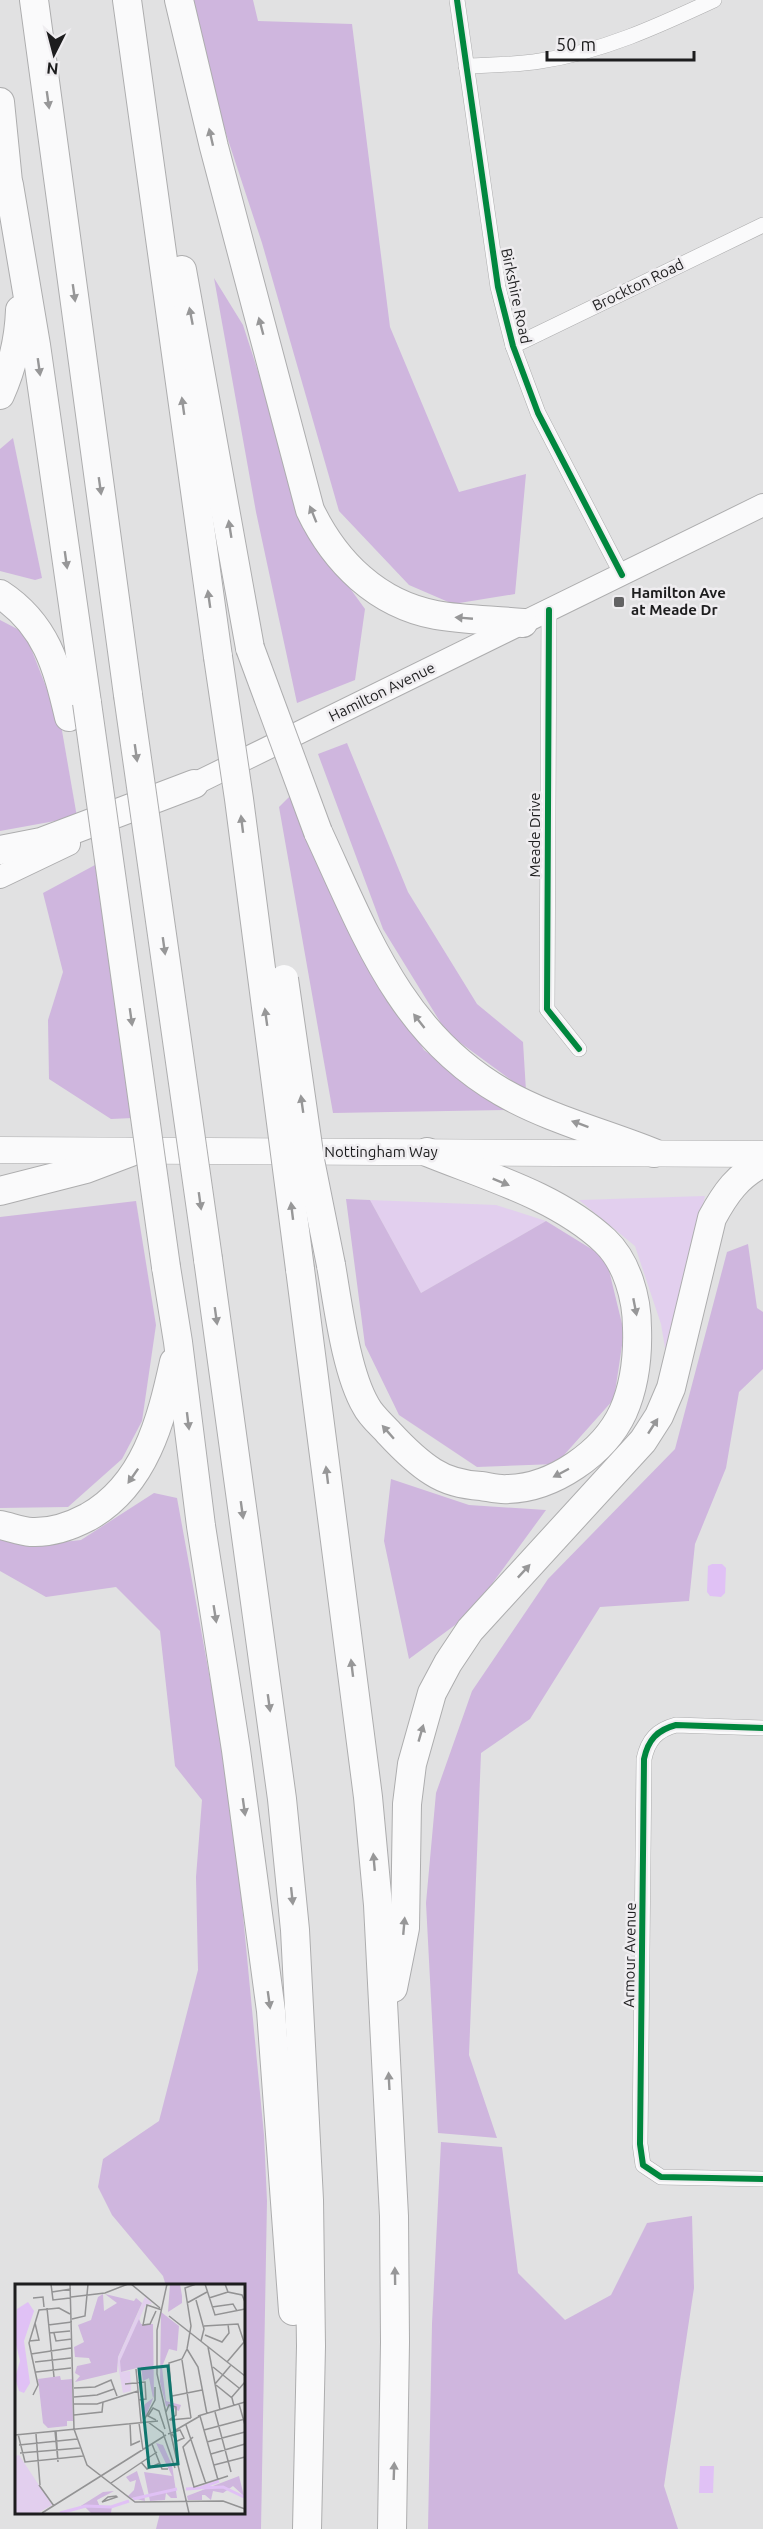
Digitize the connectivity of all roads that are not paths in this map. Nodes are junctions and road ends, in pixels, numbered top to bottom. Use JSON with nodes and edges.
{"nodes":[{"id":1,"x":34,"y":0,"type":"edge"},
{"id":2,"x":127,"y":0,"type":"edge"},
{"id":3,"x":134,"y":0,"type":"edge"},
{"id":4,"x":179,"y":0,"type":"edge"},
{"id":5,"x":457,"y":0,"type":"edge"},
{"id":6,"x":714,"y":0,"type":"edge"},
{"id":7,"x":466,"y":66,"type":"junction"},
{"id":8,"x":0,"y":102,"type":"edge"},
{"id":9,"x":9,"y":185,"type":"junction"},
{"id":10,"x":763,"y":225,"type":"edge"},
{"id":11,"x":513,"y":346,"type":"junction"},
{"id":12,"x":0,"y":395,"type":"edge"},
{"id":13,"x":763,"y":505,"type":"edge"},
{"id":14,"x":622,"y":575,"type":"junction"},
{"id":15,"x":0,"y":594,"type":"edge"},
{"id":16,"x":549,"y":610,"type":"junction"},
{"id":17,"x":523,"y":623,"type":"junction"},
{"id":18,"x":78,"y":710,"type":"junction"},
{"id":19,"x":194,"y":784,"type":"junction"},
{"id":20,"x":0,"y":850,"type":"edge"},
{"id":21,"x":0,"y":877,"type":"edge"},
{"id":22,"x":254,"y":922,"type":"junction"},
{"id":23,"x":579,"y":1048,"type":"dead end"},
{"id":24,"x":0,"y":1150,"type":"edge"},
{"id":25,"x":131,"y":1152,"type":"junction"},
{"id":26,"x":427,"y":1152,"type":"junction"},
{"id":27,"x":654,"y":1153,"type":"junction"},
{"id":28,"x":763,"y":1154,"type":"edge"},
{"id":29,"x":763,"y":1163,"type":"edge"},
{"id":30,"x":0,"y":1191,"type":"edge"},
{"id":31,"x":178,"y":1342,"type":"junction"},
{"id":32,"x":0,"y":1525,"type":"edge"},
{"id":33,"x":763,"y":1728,"type":"edge"},
{"id":34,"x":386,"y":2025,"type":"junction"},
{"id":35,"x":763,"y":2179,"type":"edge"},
{"id":36,"x":307,"y":2523,"type":"edge"},
{"id":37,"x":392,"y":2529,"type":"edge"}],
"edges":[{"from":1,"to":36,"type":"highway","one_way":true,"bridge":true},
{"from":22,"to":2,"type":"highway","one_way":true,"bridge":true},
{"from":27,"to":3,"type":"highway","one_way":true,"bridge":true},
{"from":17,"to":4,"type":"highway","one_way":true},
{"from":5,"to":7,"type":"street","name":"Birkshire Road"},
{"from":6,"to":7,"type":"street"},
{"from":7,"to":11,"type":"street","name":"Birkshire Road"},
{"from":8,"to":9,"type":"highway"},
{"from":9,"to":12,"type":"highway"},
{"from":9,"to":18,"type":"highway","one_way":true},
{"from":10,"to":11,"type":"street","name":"Brockton Road"},
{"from":11,"to":14,"type":"street","name":"Birkshire Road"},
{"from":13,"to":14,"type":"main road","name":"Hamilton Avenue"},
{"from":14,"to":16,"type":"main road","name":"Hamilton Avenue"},
{"from":15,"to":18,"type":"highway"},
{"from":16,"to":17,"type":"main road","name":"Hamilton Avenue"},
{"from":16,"to":23,"type":"street","name":"Meade Drive"},
{"from":17,"to":19,"type":"main road","name":"Hamilton Avenue"},
{"from":18,"to":31,"type":"highway","one_way":true,"bridge":true},
{"from":19,"to":20,"type":"highway"},
{"from":19,"to":21,"type":"main road","name":"Hamilton Avenue"},
{"from":26,"to":22,"type":"highway","one_way":true,"bridge":true},
{"from":34,"to":22,"type":"highway","one_way":true,"bridge":true},
{"from":24,"to":25,"type":"main road","name":"Nottingham Way"},
{"from":25,"to":26,"type":"main road","name":"Nottingham Way"},
{"from":25,"to":30,"type":"highway"},
{"from":26,"to":27,"type":"main road","name":"Nottingham Way"},
{"from":27,"to":28,"type":"main road","name":"Nottingham Way"},
{"from":34,"to":29,"type":"highway","one_way":true},
{"from":31,"to":32,"type":"highway","one_way":true},
{"from":31,"to":36,"type":"highway","one_way":true},
{"from":33,"to":35,"type":"street","name":"Armour Avenue"},
{"from":37,"to":34,"type":"highway","one_way":true}]}
